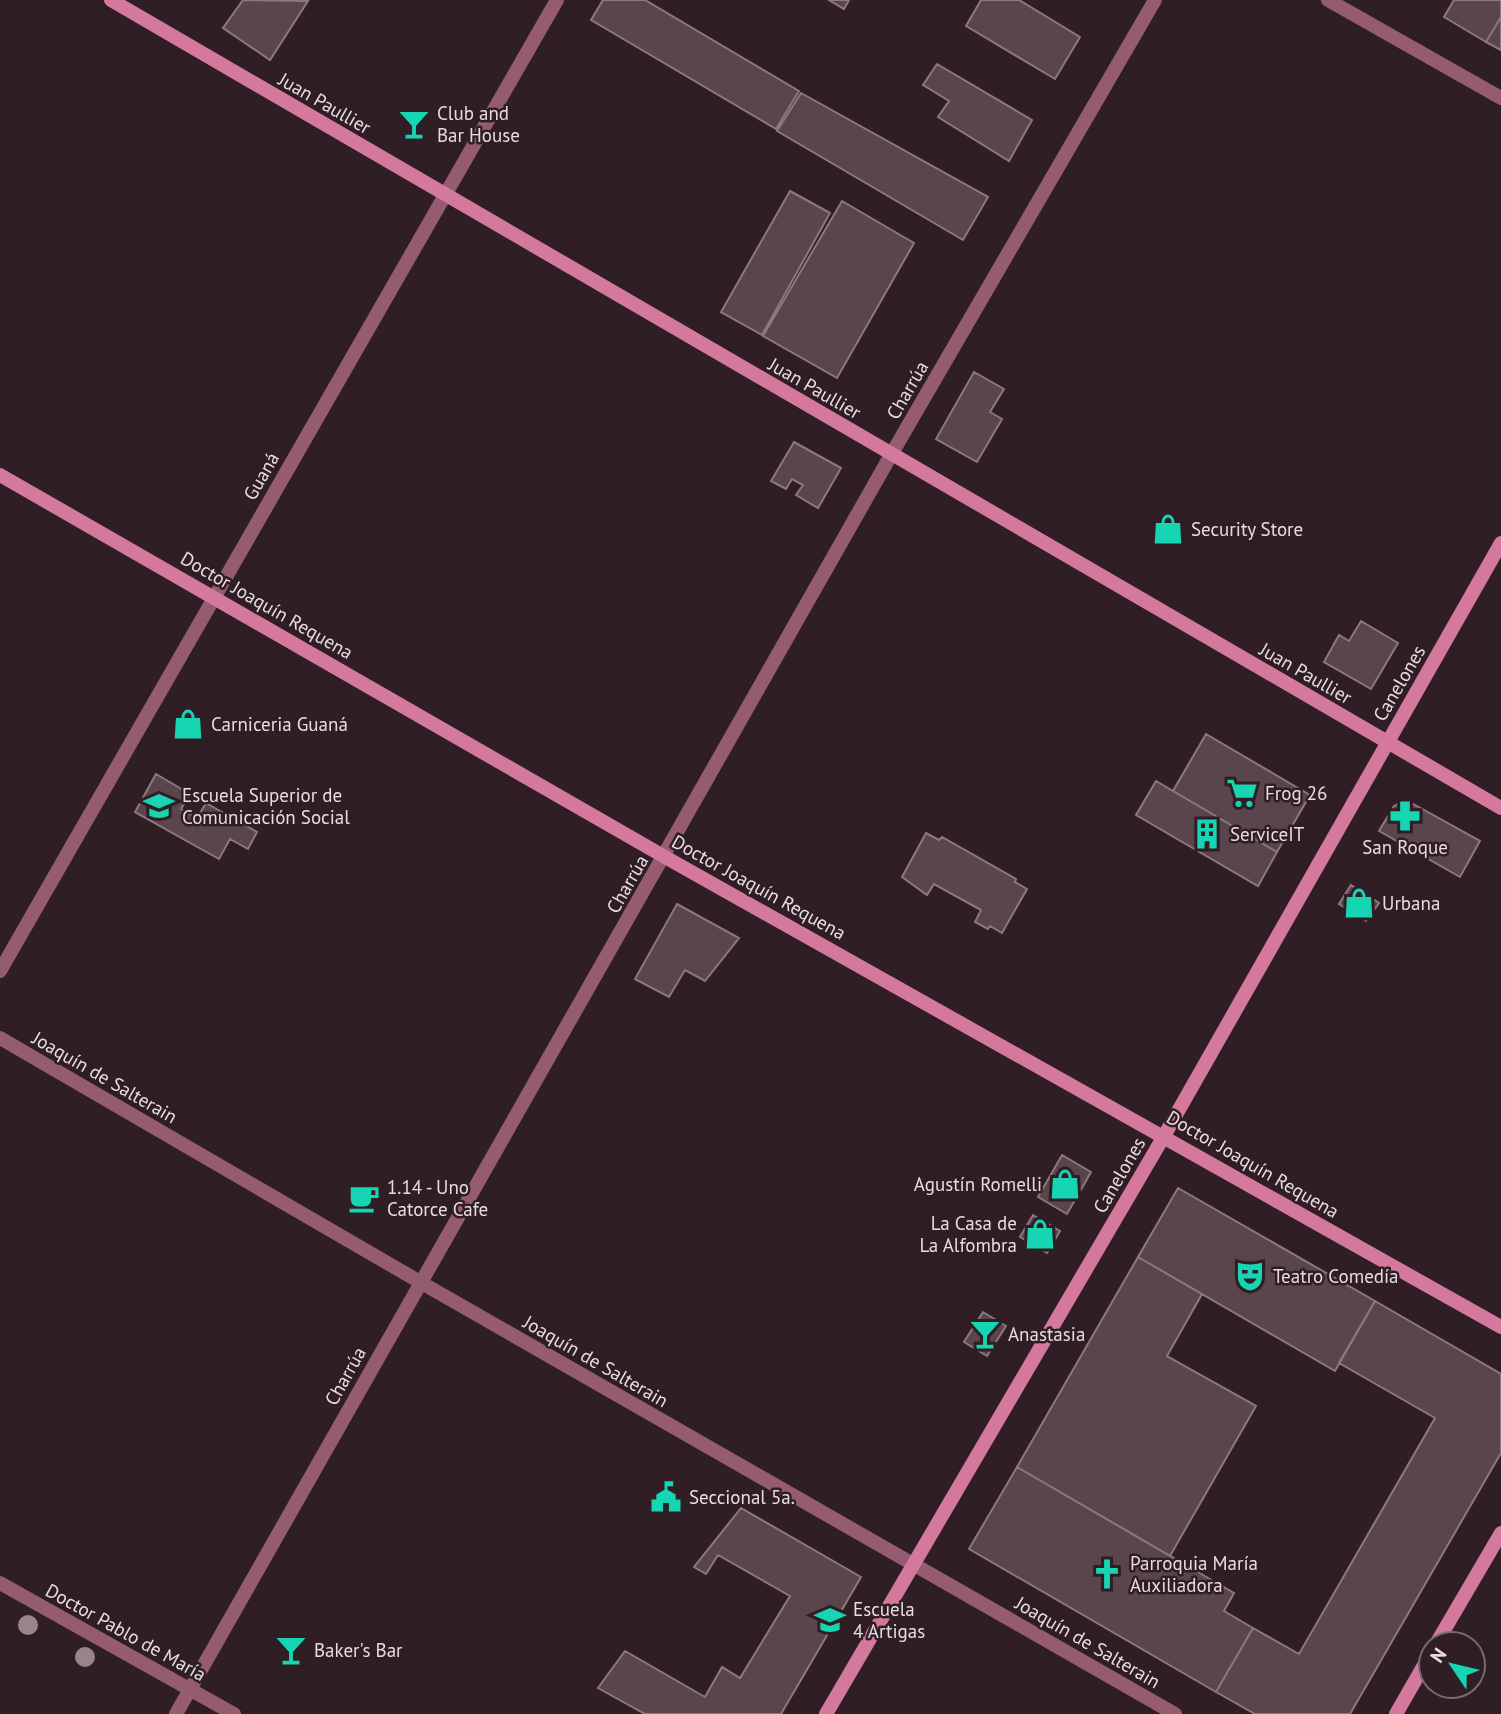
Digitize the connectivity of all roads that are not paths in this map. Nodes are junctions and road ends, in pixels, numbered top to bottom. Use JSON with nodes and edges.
{"nodes":[{"id":1,"x":111,"y":0,"type":"edge"},
{"id":2,"x":557,"y":0,"type":"edge"},
{"id":3,"x":1155,"y":0,"type":"edge"},
{"id":4,"x":1328,"y":0,"type":"edge"},
{"id":5,"x":1501,"y":98,"type":"edge"},
{"id":6,"x":446,"y":197,"type":"junction"},
{"id":7,"x":891,"y":455,"type":"junction"},
{"id":8,"x":0,"y":475,"type":"edge"},
{"id":9,"x":1501,"y":543,"type":"edge"},
{"id":10,"x":213,"y":597,"type":"junction"},
{"id":11,"x":1387,"y":743,"type":"junction"},
{"id":12,"x":1501,"y":808,"type":"edge"},
{"id":13,"x":665,"y":857,"type":"junction"},
{"id":14,"x":0,"y":971,"type":"edge"},
{"id":15,"x":0,"y":1038,"type":"edge"},
{"id":16,"x":1164,"y":1136,"type":"junction"},
{"id":17,"x":420,"y":1282,"type":"junction"},
{"id":18,"x":1501,"y":1327,"type":"edge"},
{"id":19,"x":1501,"y":1532,"type":"edge"},
{"id":20,"x":913,"y":1565,"type":"junction"},
{"id":21,"x":0,"y":1583,"type":"edge"},
{"id":22,"x":1444,"y":1630,"type":"edge"},
{"id":23,"x":1417,"y":1677,"type":"edge"},
{"id":24,"x":190,"y":1689,"type":"junction"},
{"id":25,"x":176,"y":1714,"type":"edge"},
{"id":26,"x":233,"y":1714,"type":"edge"},
{"id":27,"x":826,"y":1714,"type":"edge"},
{"id":28,"x":1175,"y":1714,"type":"edge"},
{"id":29,"x":1396,"y":1714,"type":"edge"}],
"edges":[{"from":1,"to":6,"type":"street","name":"Juan Paullier"},
{"from":2,"to":6,"type":"street","name":"Guaná"},
{"from":3,"to":7,"type":"street","name":"Charrúa"},
{"from":4,"to":5,"type":"street"},
{"from":6,"to":7,"type":"street","name":"Juan Paullier"},
{"from":6,"to":10,"type":"street","name":"Guaná"},
{"from":7,"to":11,"type":"street","name":"Juan Paullier"},
{"from":7,"to":13,"type":"street","name":"Charrúa"},
{"from":8,"to":10,"type":"street","name":"Doctor Joaquín Requena"},
{"from":9,"to":11,"type":"street","name":"Canelones"},
{"from":10,"to":13,"type":"street","name":"Doctor Joaquín Requena"},
{"from":10,"to":14,"type":"street","name":"Guaná"},
{"from":11,"to":12,"type":"street","name":"Juan Paullier"},
{"from":11,"to":16,"type":"street","name":"Canelones"},
{"from":13,"to":16,"type":"street","name":"Doctor Joaquín Requena"},
{"from":13,"to":17,"type":"street","name":"Charrúa"},
{"from":15,"to":17,"type":"street","name":"Joaquín de Salterain"},
{"from":16,"to":18,"type":"street","name":"Doctor Joaquín Requena"},
{"from":16,"to":20,"type":"street","name":"Canelones"},
{"from":17,"to":20,"type":"street","name":"Joaquín de Salterain"},
{"from":17,"to":24,"type":"street","name":"Charrúa"},
{"from":19,"to":22,"type":"street"},
{"from":20,"to":27,"type":"street","name":"Canelones"},
{"from":20,"to":28,"type":"street","name":"Joaquín de Salterain"},
{"from":21,"to":24,"type":"street","name":"Doctor Pablo de María"},
{"from":23,"to":29,"type":"street"},
{"from":24,"to":25,"type":"street","name":"Charrúa"},
{"from":24,"to":26,"type":"street","name":"Doctor Pablo de María"}]}
